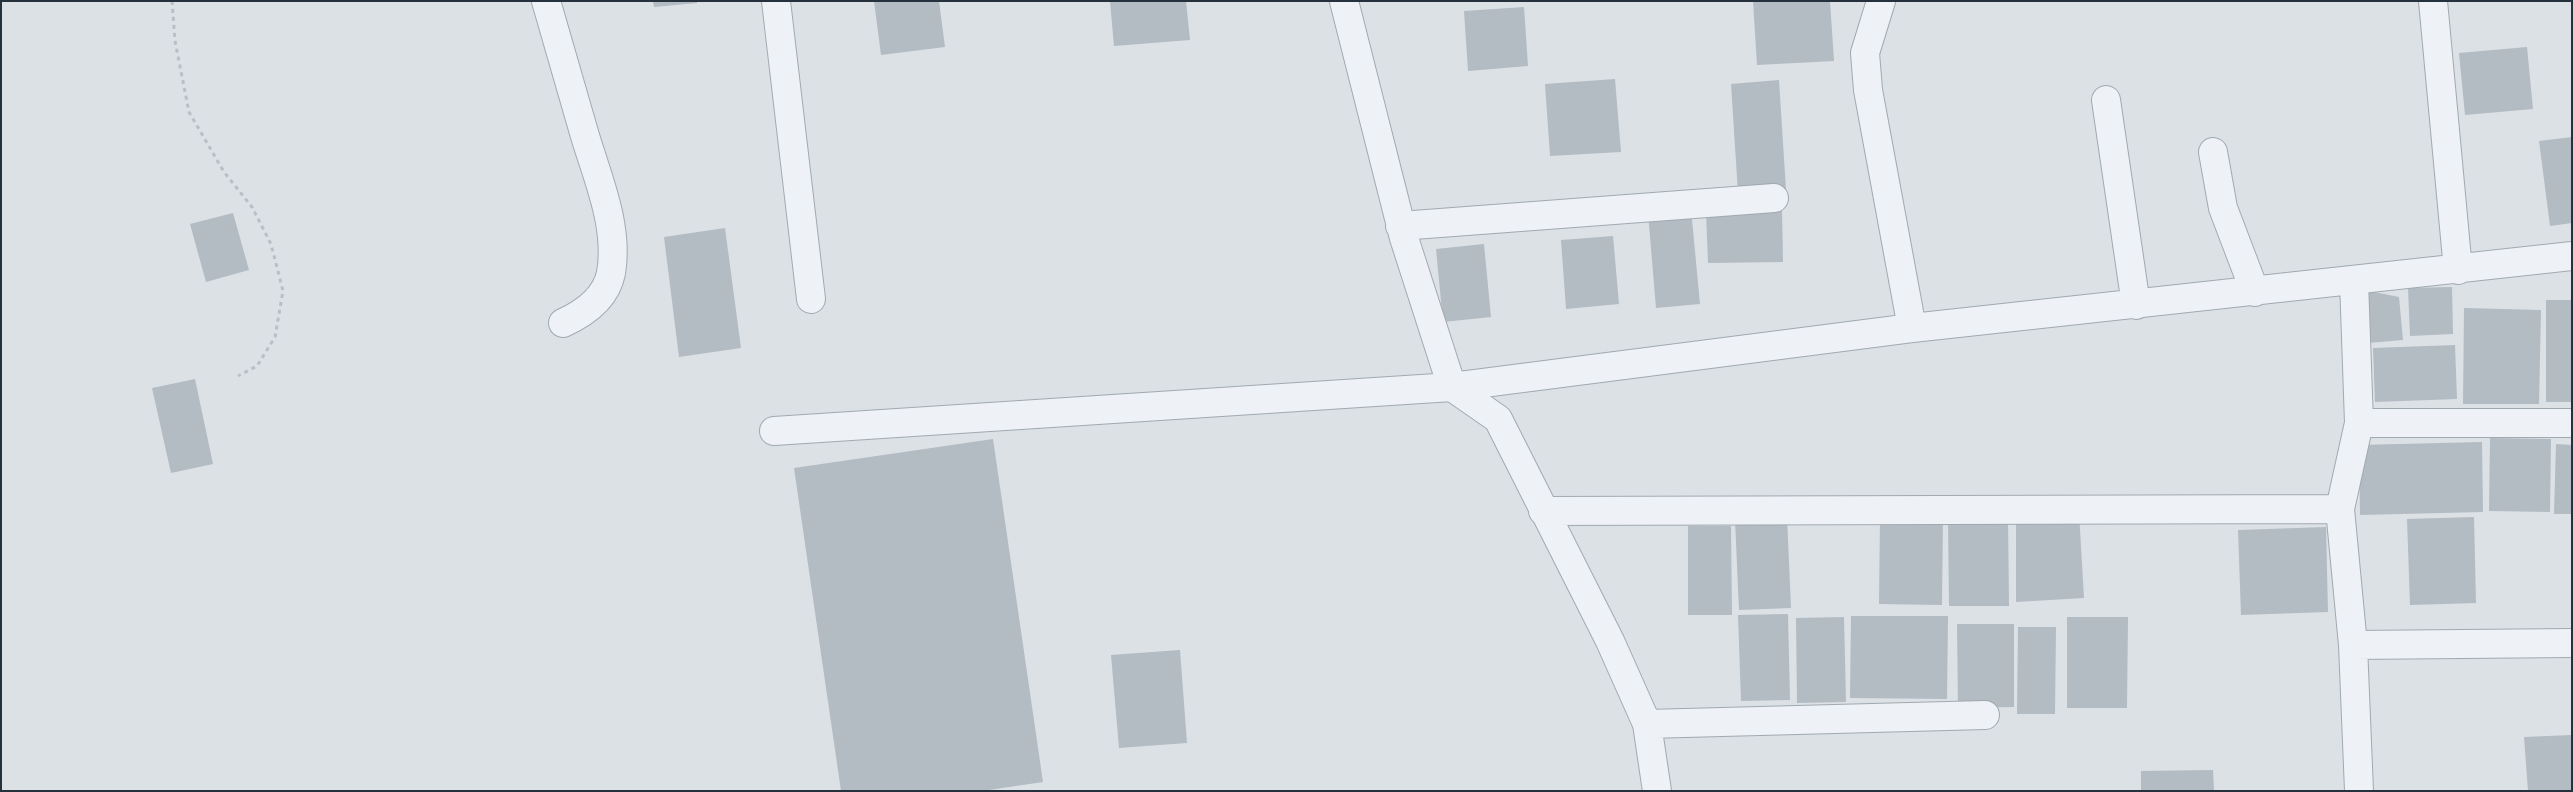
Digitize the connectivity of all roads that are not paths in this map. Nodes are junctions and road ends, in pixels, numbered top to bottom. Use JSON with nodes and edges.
{"nodes":[{"id":1,"x":546,"y":1,"type":"edge"},
{"id":2,"x":776,"y":1,"type":"edge"},
{"id":3,"x":1344,"y":1,"type":"edge"},
{"id":4,"x":1881,"y":1,"type":"edge"},
{"id":5,"x":2432,"y":1,"type":"edge"},
{"id":6,"x":2106,"y":100,"type":"dead end"},
{"id":7,"x":2214,"y":152,"type":"dead end"},
{"id":8,"x":1774,"y":198,"type":"dead end"},
{"id":9,"x":1400,"y":226,"type":"junction"},
{"id":10,"x":2572,"y":256,"type":"edge"},
{"id":11,"x":2458,"y":270,"type":"junction"},
{"id":12,"x":2354,"y":281,"type":"junction"},
{"id":13,"x":2255,"y":292,"type":"junction"},
{"id":14,"x":812,"y":299,"type":"dead end"},
{"id":15,"x":2136,"y":305,"type":"junction"},
{"id":16,"x":564,"y":323,"type":"dead end"},
{"id":17,"x":1912,"y":328,"type":"junction"},
{"id":18,"x":1452,"y":387,"type":"junction"},
{"id":19,"x":2359,"y":423,"type":"junction"},
{"id":20,"x":2572,"y":423,"type":"edge"},
{"id":21,"x":774,"y":431,"type":"dead end"},
{"id":22,"x":2340,"y":509,"type":"junction"},
{"id":23,"x":1544,"y":511,"type":"junction"},
{"id":24,"x":2572,"y":643,"type":"edge"},
{"id":25,"x":2353,"y":645,"type":"junction"},
{"id":26,"x":1985,"y":715,"type":"dead end"},
{"id":27,"x":1647,"y":724,"type":"junction"},
{"id":28,"x":1657,"y":791,"type":"edge"},
{"id":29,"x":2359,"y":791,"type":"edge"}],
"edges":[{"from":1,"to":16,"type":"street"},
{"from":2,"to":14,"type":"street"},
{"from":3,"to":9,"type":"street"},
{"from":4,"to":17,"type":"street"},
{"from":5,"to":11,"type":"street"},
{"from":6,"to":15,"type":"street"},
{"from":7,"to":13,"type":"street"},
{"from":8,"to":9,"type":"street"},
{"from":9,"to":18,"type":"street"},
{"from":10,"to":11,"type":"street"},
{"from":11,"to":12,"type":"street"},
{"from":12,"to":13,"type":"street"},
{"from":12,"to":19,"type":"street"},
{"from":13,"to":15,"type":"street"},
{"from":15,"to":17,"type":"street"},
{"from":17,"to":18,"type":"street"},
{"from":18,"to":21,"type":"street"},
{"from":18,"to":23,"type":"street"},
{"from":19,"to":20,"type":"street"},
{"from":19,"to":22,"type":"street"},
{"from":22,"to":23,"type":"street"},
{"from":22,"to":25,"type":"street"},
{"from":23,"to":27,"type":"street"},
{"from":24,"to":25,"type":"street"},
{"from":25,"to":29,"type":"street"},
{"from":26,"to":27,"type":"street"},
{"from":27,"to":28,"type":"street"}]}
